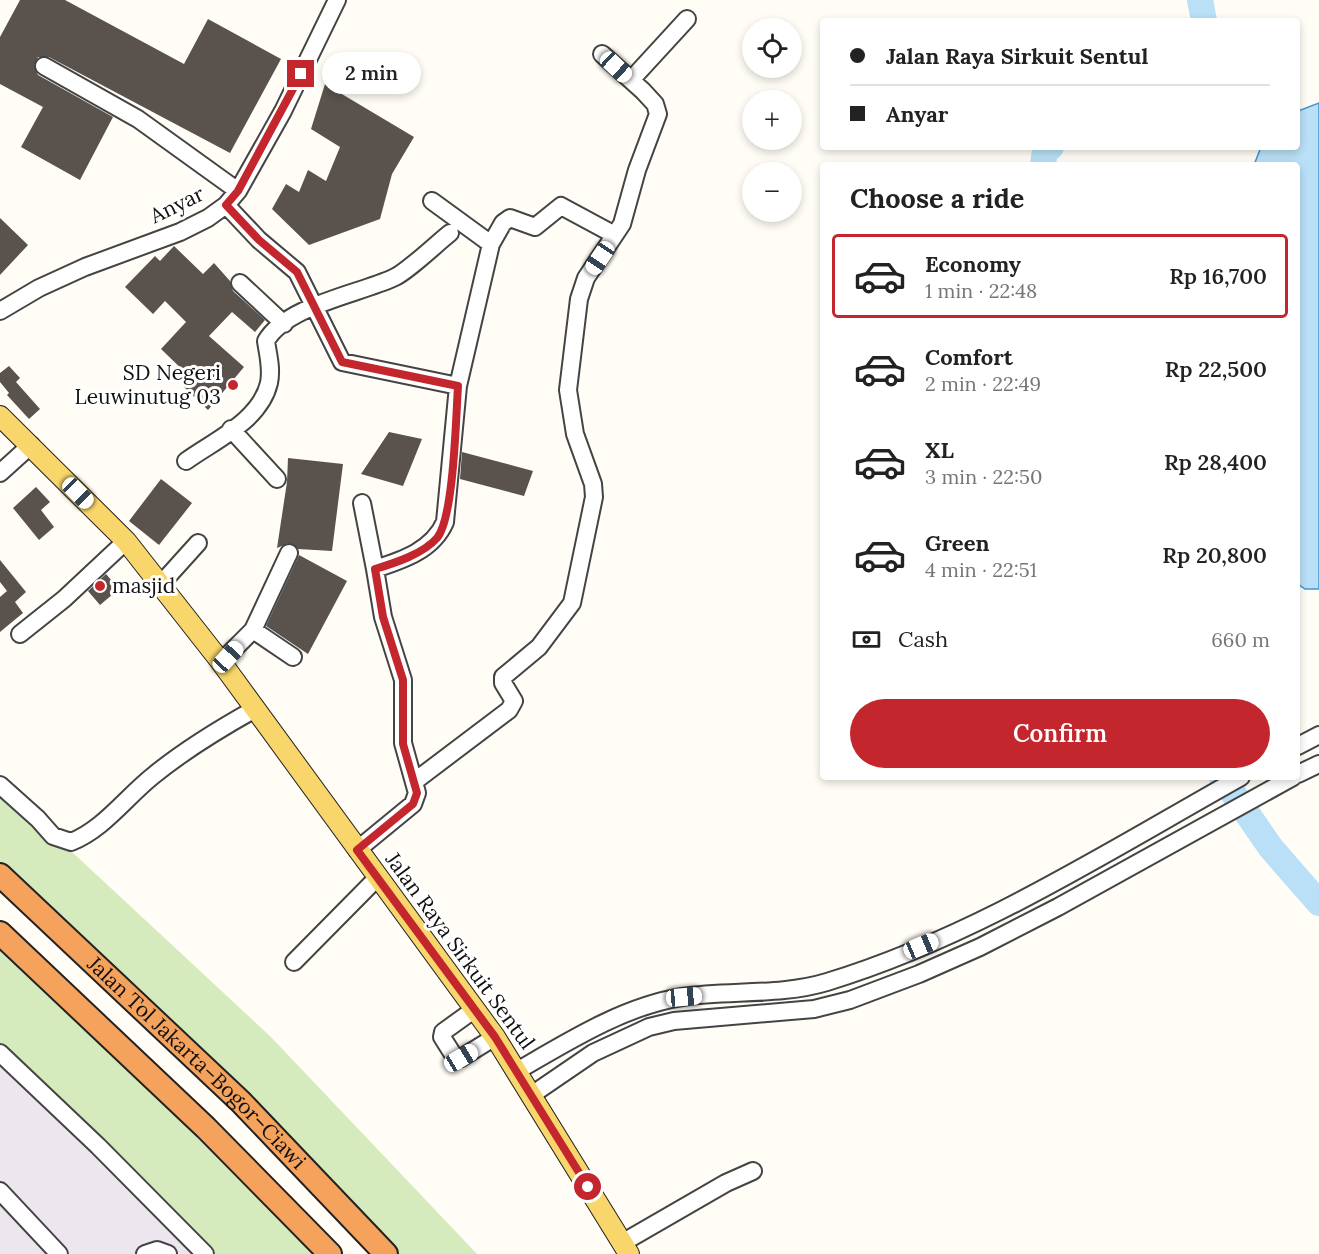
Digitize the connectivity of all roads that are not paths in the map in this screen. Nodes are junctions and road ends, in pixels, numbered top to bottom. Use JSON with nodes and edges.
{"nodes":[{"id":1,"x":337,"y":0,"type":"edge"},
{"id":2,"x":687,"y":19,"type":"dead end"},
{"id":3,"x":602,"y":54,"type":"dead end"},
{"id":4,"x":44,"y":66,"type":"dead end"},
{"id":5,"x":631,"y":81,"type":"junction"},
{"id":6,"x":238,"y":191,"type":"junction"},
{"id":7,"x":432,"y":201,"type":"dead end"},
{"id":8,"x":226,"y":205,"type":"junction"},
{"id":9,"x":450,"y":233,"type":"dead end"},
{"id":10,"x":613,"y":234,"type":"junction"},
{"id":11,"x":491,"y":244,"type":"junction"},
{"id":12,"x":240,"y":283,"type":"dead end"},
{"id":13,"x":316,"y":307,"type":"junction"},
{"id":14,"x":0,"y":311,"type":"edge"},
{"id":15,"x":284,"y":324,"type":"junction"},
{"id":16,"x":458,"y":386,"type":"junction"},
{"id":17,"x":0,"y":416,"type":"edge"},
{"id":18,"x":231,"y":429,"type":"junction"},
{"id":19,"x":31,"y":445,"type":"junction"},
{"id":20,"x":186,"y":461,"type":"dead end"},
{"id":21,"x":0,"y":473,"type":"edge"},
{"id":22,"x":277,"y":479,"type":"dead end"},
{"id":23,"x":362,"y":503,"type":"dead end"},
{"id":24,"x":126,"y":541,"type":"junction"},
{"id":25,"x":198,"y":543,"type":"dead end"},
{"id":26,"x":289,"y":553,"type":"dead end"},
{"id":27,"x":375,"y":569,"type":"junction"},
{"id":28,"x":161,"y":584,"type":"junction"},
{"id":29,"x":253,"y":630,"type":"junction"},
{"id":30,"x":20,"y":634,"type":"dead end"},
{"id":31,"x":293,"y":657,"type":"dead end"},
{"id":32,"x":221,"y":662,"type":"junction"},
{"id":33,"x":255,"y":709,"type":"junction"},
{"id":34,"x":1319,"y":735,"type":"edge"},
{"id":35,"x":1300,"y":745,"type":"edge"},
{"id":36,"x":1236,"y":780,"type":"edge"},
{"id":37,"x":1288,"y":780,"type":"edge"},
{"id":38,"x":415,"y":782,"type":"junction"},
{"id":39,"x":0,"y":785,"type":"edge"},
{"id":40,"x":1163,"y":821,"type":"junction"},
{"id":41,"x":1174,"y":842,"type":"junction"},
{"id":42,"x":357,"y":850,"type":"junction"},
{"id":43,"x":0,"y":875,"type":"edge"},
{"id":44,"x":381,"y":883,"type":"junction"},
{"id":45,"x":360,"y":911,"type":"dead end"},
{"id":46,"x":0,"y":933,"type":"edge"},
{"id":47,"x":294,"y":962,"type":"dead end"},
{"id":48,"x":475,"y":1009,"type":"junction"},
{"id":49,"x":608,"y":1023,"type":"junction"},
{"id":50,"x":495,"y":1037,"type":"junction"},
{"id":51,"x":618,"y":1041,"type":"junction"},
{"id":52,"x":0,"y":1053,"type":"edge"},
{"id":53,"x":517,"y":1071,"type":"junction"},
{"id":54,"x":533,"y":1094,"type":"junction"},
{"id":55,"x":753,"y":1172,"type":"dead end"},
{"id":56,"x":0,"y":1191,"type":"edge"},
{"id":57,"x":625,"y":1248,"type":"edge"},
{"id":58,"x":59,"y":1254,"type":"edge"},
{"id":59,"x":145,"y":1254,"type":"edge"},
{"id":60,"x":168,"y":1254,"type":"edge"},
{"id":61,"x":205,"y":1254,"type":"edge"},
{"id":62,"x":330,"y":1254,"type":"edge"},
{"id":63,"x":387,"y":1254,"type":"edge"}],
"edges":[{"from":1,"to":6,"type":"street","name":"Anyar"},
{"from":2,"to":5,"type":"street"},
{"from":3,"to":5,"type":"street"},
{"from":4,"to":6,"type":"street"},
{"from":5,"to":10,"type":"street"},
{"from":6,"to":8,"type":"street","name":"Anyar"},
{"from":7,"to":11,"type":"street"},
{"from":8,"to":13,"type":"street"},
{"from":8,"to":14,"type":"street","name":"Anyar"},
{"from":9,"to":13,"type":"street"},
{"from":10,"to":11,"type":"street"},
{"from":10,"to":38,"type":"street"},
{"from":11,"to":16,"type":"street"},
{"from":12,"to":15,"type":"street"},
{"from":13,"to":15,"type":"street"},
{"from":13,"to":16,"type":"street"},
{"from":15,"to":18,"type":"street"},
{"from":16,"to":27,"type":"street"},
{"from":17,"to":19,"type":"main road","name":"Jalan Raya Sirkuit Sentul"},
{"from":18,"to":20,"type":"street"},
{"from":18,"to":22,"type":"street"},
{"from":19,"to":21,"type":"street"},
{"from":19,"to":24,"type":"main road","name":"Jalan Raya Sirkuit Sentul"},
{"from":23,"to":27,"type":"street"},
{"from":24,"to":28,"type":"main road","name":"Jalan Raya Sirkuit Sentul"},
{"from":24,"to":30,"type":"street"},
{"from":25,"to":28,"type":"street"},
{"from":26,"to":29,"type":"street"},
{"from":27,"to":38,"type":"street"},
{"from":28,"to":32,"type":"main road","name":"Jalan Raya Sirkuit Sentul"},
{"from":29,"to":31,"type":"street"},
{"from":29,"to":32,"type":"street"},
{"from":32,"to":33,"type":"main road","name":"Jalan Raya Sirkuit Sentul"},
{"from":33,"to":39,"type":"street"},
{"from":33,"to":42,"type":"main road","name":"Jalan Raya Sirkuit Sentul"},
{"from":34,"to":35,"type":"street"},
{"from":36,"to":40,"type":"street"},
{"from":37,"to":41,"type":"street"},
{"from":38,"to":42,"type":"street"},
{"from":40,"to":41,"type":"street"},
{"from":40,"to":49,"type":"street"},
{"from":41,"to":51,"type":"street"},
{"from":42,"to":44,"type":"main road","name":"Jalan Raya Sirkuit Sentul"},
{"from":43,"to":63,"type":"highway","name":"Jalan Tol Jakarta–Bogor–Ciawi"},
{"from":44,"to":45,"type":"street"},
{"from":44,"to":47,"type":"street"},
{"from":44,"to":48,"type":"main road","name":"Jalan Raya Sirkuit Sentul"},
{"from":46,"to":62,"type":"highway","name":"Jalan Tol Jakarta–Bogor–Ciawi"},
{"from":48,"to":50,"type":"main road","name":"Jalan Raya Sirkuit Sentul"},
{"from":48,"to":50,"type":"street"},
{"from":49,"to":51,"type":"street"},
{"from":49,"to":53,"type":"street"},
{"from":50,"to":53,"type":"main road","name":"Jalan Raya Sirkuit Sentul"},
{"from":51,"to":54,"type":"street"},
{"from":52,"to":61,"type":"street"},
{"from":53,"to":54,"type":"main road","name":"Jalan Raya Sirkuit Sentul"},
{"from":54,"to":57,"type":"main road","name":"Jalan Raya Sirkuit Sentul"},
{"from":55,"to":57,"type":"street"},
{"from":56,"to":58,"type":"street"},
{"from":59,"to":60,"type":"street"}]}
